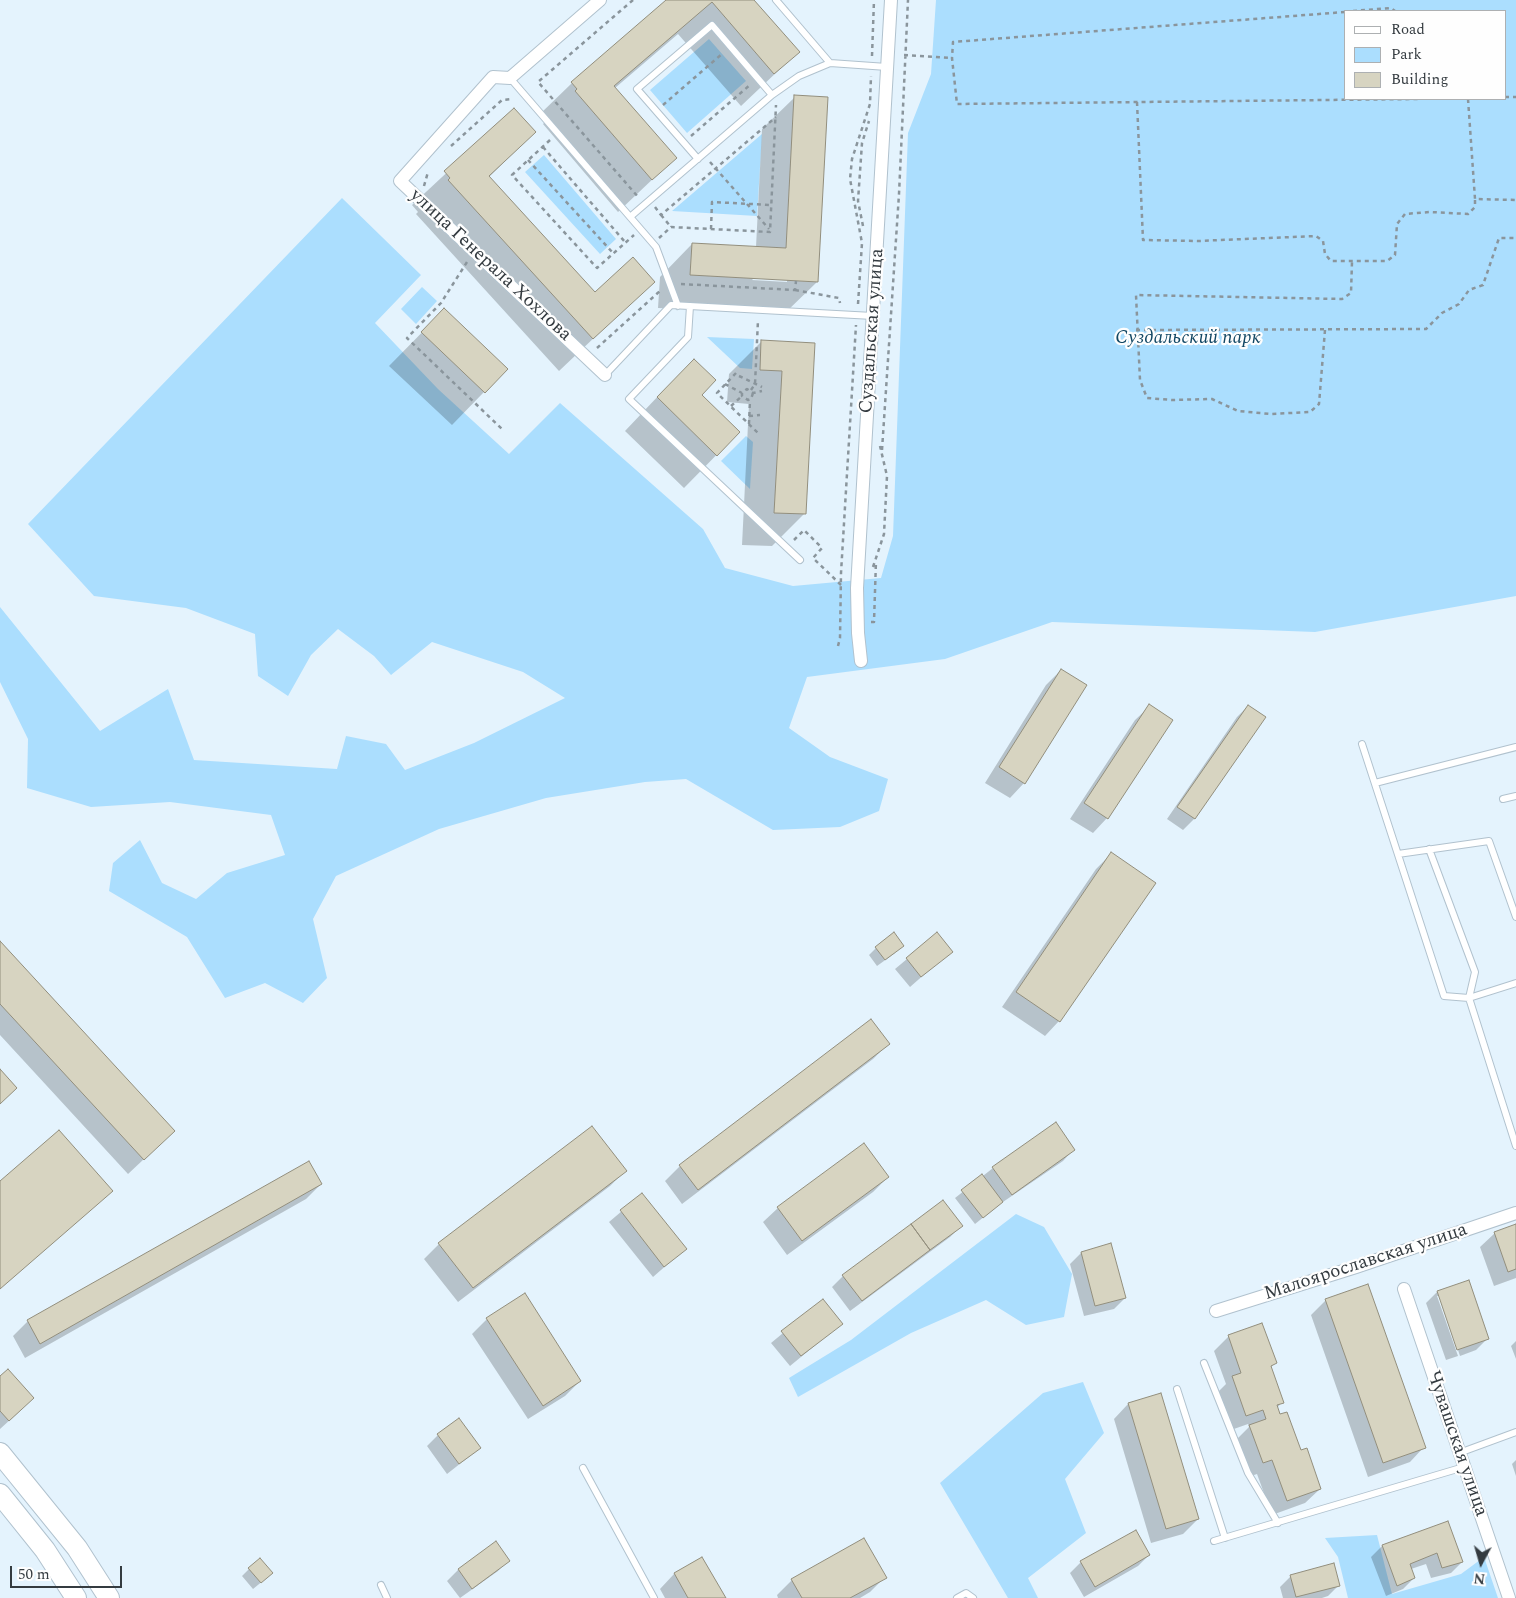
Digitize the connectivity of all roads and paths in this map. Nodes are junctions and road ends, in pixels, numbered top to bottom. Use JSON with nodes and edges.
{"nodes":[{"id":1,"x":600,"y":0,"type":"edge"},
{"id":2,"x":633,"y":0,"type":"edge"},
{"id":3,"x":776,"y":0,"type":"edge"},
{"id":4,"x":891,"y":0,"type":"edge"},
{"id":5,"x":908,"y":0,"type":"edge"},
{"id":6,"x":1366,"y":10,"type":"edge"},
{"id":7,"x":1394,"y":10,"type":"edge"},
{"id":8,"x":1344,"y":12,"type":"edge"},
{"id":9,"x":731,"y":47,"type":"junction"},
{"id":10,"x":889,"y":54,"type":"junction"},
{"id":11,"x":905,"y":55,"type":"junction"},
{"id":12,"x":952,"y":58,"type":"junction"},
{"id":13,"x":830,"y":63,"type":"junction"},
{"id":14,"x":889,"y":67,"type":"junction"},
{"id":15,"x":871,"y":72,"type":"dead end"},
{"id":16,"x":876,"y":73,"type":"dead end"},
{"id":17,"x":510,"y":78,"type":"junction"},
{"id":18,"x":758,"y":78,"type":"junction"},
{"id":19,"x":772,"y":95,"type":"junction"},
{"id":20,"x":518,"y":100,"type":"dead end"},
{"id":21,"x":783,"y":100,"type":"dead end"},
{"id":22,"x":1344,"y":100,"type":"edge"},
{"id":23,"x":1468,"y":100,"type":"edge"},
{"id":24,"x":1137,"y":102,"type":"junction"},
{"id":25,"x":656,"y":111,"type":"junction"},
{"id":26,"x":776,"y":116,"type":"junction"},
{"id":27,"x":558,"y":133,"type":"junction"},
{"id":28,"x":683,"y":142,"type":"junction"},
{"id":29,"x":542,"y":147,"type":"junction"},
{"id":30,"x":446,"y":151,"type":"dead end"},
{"id":31,"x":704,"y":154,"type":"junction"},
{"id":32,"x":698,"y":159,"type":"junction"},
{"id":33,"x":528,"y":160,"type":"junction"},
{"id":34,"x":716,"y":168,"type":"junction"},
{"id":35,"x":429,"y":170,"type":"dead end"},
{"id":36,"x":422,"y":191,"type":"dead end"},
{"id":37,"x":1475,"y":199,"type":"junction"},
{"id":38,"x":1516,"y":200,"type":"edge"},
{"id":39,"x":647,"y":203,"type":"junction"},
{"id":40,"x":747,"y":204,"type":"junction"},
{"id":41,"x":771,"y":205,"type":"junction"},
{"id":42,"x":662,"y":215,"type":"junction"},
{"id":43,"x":630,"y":217,"type":"junction"},
{"id":44,"x":671,"y":226,"type":"junction"},
{"id":45,"x":640,"y":228,"type":"junction"},
{"id":46,"x":711,"y":229,"type":"junction"},
{"id":47,"x":770,"y":230,"type":"junction"},
{"id":48,"x":1516,"y":238,"type":"edge"},
{"id":49,"x":625,"y":242,"type":"junction"},
{"id":50,"x":653,"y":243,"type":"junction"},
{"id":51,"x":474,"y":251,"type":"junction"},
{"id":52,"x":613,"y":253,"type":"junction"},
{"id":53,"x":1352,"y":262,"type":"junction"},
{"id":54,"x":796,"y":281,"type":"dead end"},
{"id":55,"x":669,"y":283,"type":"junction"},
{"id":56,"x":796,"y":290,"type":"junction"},
{"id":57,"x":839,"y":303,"type":"dead end"},
{"id":58,"x":678,"y":306,"type":"junction"},
{"id":59,"x":690,"y":306,"type":"junction"},
{"id":60,"x":759,"y":310,"type":"junction"},
{"id":61,"x":874,"y":316,"type":"junction"},
{"id":62,"x":1136,"y":330,"type":"junction"},
{"id":63,"x":1324,"y":330,"type":"junction"},
{"id":64,"x":586,"y":358,"type":"junction"},
{"id":65,"x":736,"y":373,"type":"dead end"},
{"id":66,"x":604,"y":375,"type":"joint"},
{"id":67,"x":739,"y":376,"type":"dead end"},
{"id":68,"x":725,"y":384,"type":"junction"},
{"id":69,"x":755,"y":384,"type":"junction"},
{"id":70,"x":752,"y":392,"type":"junction"},
{"id":71,"x":742,"y":395,"type":"junction"},
{"id":72,"x":750,"y":399,"type":"junction"},
{"id":73,"x":731,"y":406,"type":"junction"},
{"id":74,"x":760,"y":414,"type":"dead end"},
{"id":75,"x":749,"y":416,"type":"junction"},
{"id":76,"x":749,"y":424,"type":"junction"},
{"id":77,"x":502,"y":429,"type":"dead end"},
{"id":78,"x":759,"y":434,"type":"dead end"},
{"id":79,"x":882,"y":454,"type":"dead end"},
{"id":80,"x":787,"y":535,"type":"dead end"},
{"id":81,"x":876,"y":558,"type":"dead end"},
{"id":82,"x":800,"y":560,"type":"dead end"},
{"id":83,"x":845,"y":589,"type":"dead end"},
{"id":84,"x":869,"y":622,"type":"dead end"},
{"id":85,"x":861,"y":661,"type":"dead end"},
{"id":86,"x":1362,"y":744,"type":"dead end"},
{"id":87,"x":1516,"y":747,"type":"edge"},
{"id":88,"x":1375,"y":782,"type":"junction"},
{"id":89,"x":1516,"y":796,"type":"edge"},
{"id":90,"x":1503,"y":799,"type":"dead end"},
{"id":91,"x":1429,"y":849,"type":"junction"},
{"id":92,"x":1398,"y":854,"type":"junction"},
{"id":93,"x":1516,"y":918,"type":"edge"},
{"id":94,"x":1516,"y":983,"type":"edge"},
{"id":95,"x":1469,"y":998,"type":"junction"},
{"id":96,"x":1514,"y":1132,"type":"edge"},
{"id":97,"x":1516,"y":1146,"type":"edge"},
{"id":98,"x":1516,"y":1213,"type":"edge"},
{"id":99,"x":1404,"y":1290,"type":"dead end"},
{"id":100,"x":1216,"y":1311,"type":"dead end"},
{"id":101,"x":1204,"y":1363,"type":"dead end"},
{"id":102,"x":1177,"y":1389,"type":"dead end"},
{"id":103,"x":1516,"y":1432,"type":"edge"},
{"id":104,"x":0,"y":1453,"type":"edge"},
{"id":105,"x":1459,"y":1453,"type":"junction"},
{"id":106,"x":1464,"y":1467,"type":"junction"},
{"id":107,"x":583,"y":1468,"type":"dead end"},
{"id":108,"x":0,"y":1494,"type":"edge"},
{"id":109,"x":1278,"y":1523,"type":"junction"},
{"id":110,"x":1225,"y":1538,"type":"junction"},
{"id":111,"x":1214,"y":1541,"type":"dead end"},
{"id":112,"x":381,"y":1585,"type":"dead end"},
{"id":113,"x":76,"y":1598,"type":"edge"},
{"id":114,"x":109,"y":1598,"type":"edge"},
{"id":115,"x":388,"y":1598,"type":"edge"},
{"id":116,"x":654,"y":1598,"type":"edge"},
{"id":117,"x":957,"y":1598,"type":"edge"},
{"id":118,"x":973,"y":1598,"type":"edge"},
{"id":119,"x":1509,"y":1598,"type":"edge"}],
"edges":[{"from":1,"to":17,"type":"street","name":"улица Генерала Хохлова"},
{"from":2,"to":39,"type":"path"},
{"from":3,"to":13,"type":"lane"},
{"from":4,"to":10,"type":"street","name":"Суздальская улица"},
{"from":5,"to":11,"type":"path"},
{"from":6,"to":7,"type":"path"},
{"from":8,"to":12,"type":"path"},
{"from":9,"to":18,"type":"lane"},
{"from":9,"to":25,"type":"path"},
{"from":9,"to":25,"type":"lane"},
{"from":10,"to":11,"type":"path"},
{"from":10,"to":14,"type":"street","name":"Суздальская улица"},
{"from":11,"to":12,"type":"path"},
{"from":11,"to":79,"type":"path"},
{"from":12,"to":24,"type":"path"},
{"from":13,"to":14,"type":"lane"},
{"from":13,"to":19,"type":"lane"},
{"from":14,"to":61,"type":"street","name":"Суздальская улица"},
{"from":15,"to":16,"type":"path"},
{"from":17,"to":27,"type":"lane"},
{"from":17,"to":51,"type":"street","name":"улица Генерала Хохлова"},
{"from":18,"to":19,"type":"lane"},
{"from":18,"to":28,"type":"path"},
{"from":19,"to":31,"type":"lane"},
{"from":20,"to":30,"type":"path"},
{"from":21,"to":26,"type":"path"},
{"from":22,"to":24,"type":"path"},
{"from":23,"to":37,"type":"path"},
{"from":24,"to":53,"type":"path"},
{"from":25,"to":28,"type":"lane"},
{"from":26,"to":34,"type":"path"},
{"from":26,"to":41,"type":"path"},
{"from":27,"to":29,"type":"path"},
{"from":27,"to":43,"type":"lane"},
{"from":28,"to":32,"type":"lane"},
{"from":29,"to":33,"type":"path"},
{"from":29,"to":49,"type":"path"},
{"from":31,"to":32,"type":"lane"},
{"from":31,"to":34,"type":"path"},
{"from":32,"to":39,"type":"lane"},
{"from":33,"to":52,"type":"path"},
{"from":33,"to":52,"type":"path"},
{"from":34,"to":40,"type":"path"},
{"from":34,"to":42,"type":"path"},
{"from":35,"to":36,"type":"path"},
{"from":37,"to":38,"type":"path"},
{"from":37,"to":53,"type":"path"},
{"from":39,"to":42,"type":"path"},
{"from":39,"to":43,"type":"lane"},
{"from":40,"to":41,"type":"path"},
{"from":40,"to":46,"type":"path"},
{"from":40,"to":47,"type":"path"},
{"from":41,"to":47,"type":"path"},
{"from":42,"to":44,"type":"path"},
{"from":43,"to":45,"type":"lane"},
{"from":44,"to":46,"type":"path"},
{"from":44,"to":50,"type":"path"},
{"from":45,"to":49,"type":"path"},
{"from":45,"to":50,"type":"lane"},
{"from":46,"to":47,"type":"path"},
{"from":48,"to":63,"type":"path"},
{"from":49,"to":52,"type":"path"},
{"from":50,"to":55,"type":"lane"},
{"from":51,"to":64,"type":"street","name":"улица Генерала Хохлова"},
{"from":51,"to":77,"type":"path"},
{"from":53,"to":62,"type":"path"},
{"from":54,"to":56,"type":"path"},
{"from":55,"to":56,"type":"path"},
{"from":55,"to":58,"type":"lane"},
{"from":55,"to":64,"type":"path"},
{"from":56,"to":57,"type":"path"},
{"from":58,"to":59,"type":"lane"},
{"from":58,"to":66,"type":"lane"},
{"from":59,"to":60,"type":"lane"},
{"from":59,"to":82,"type":"lane"},
{"from":60,"to":61,"type":"lane"},
{"from":60,"to":69,"type":"path"},
{"from":61,"to":85,"type":"street","name":"Суздальская улица"},
{"from":62,"to":63,"type":"path"},
{"from":62,"to":63,"type":"path"},
{"from":64,"to":66,"type":"street","name":"улица Генерала Хохлова"},
{"from":65,"to":68,"type":"path"},
{"from":67,"to":69,"type":"path"},
{"from":68,"to":71,"type":"path"},
{"from":68,"to":73,"type":"path"},
{"from":69,"to":70,"type":"path"},
{"from":69,"to":70,"type":"path"},
{"from":70,"to":71,"type":"path"},
{"from":70,"to":72,"type":"path"},
{"from":71,"to":72,"type":"path"},
{"from":71,"to":73,"type":"path"},
{"from":72,"to":75,"type":"path"},
{"from":73,"to":76,"type":"path"},
{"from":74,"to":75,"type":"path"},
{"from":75,"to":76,"type":"path"},
{"from":76,"to":78,"type":"path"},
{"from":80,"to":83,"type":"path"},
{"from":81,"to":84,"type":"path"},
{"from":86,"to":88,"type":"lane"},
{"from":87,"to":88,"type":"lane"},
{"from":88,"to":92,"type":"lane"},
{"from":89,"to":90,"type":"lane"},
{"from":91,"to":92,"type":"lane"},
{"from":91,"to":93,"type":"lane"},
{"from":91,"to":95,"type":"lane"},
{"from":92,"to":95,"type":"lane"},
{"from":94,"to":95,"type":"lane"},
{"from":95,"to":96,"type":"lane"},
{"from":96,"to":97,"type":"lane"},
{"from":98,"to":100,"type":"street","name":"Малоярославская улица"},
{"from":99,"to":105,"type":"street","name":"Чувашская улица"},
{"from":101,"to":109,"type":"lane"},
{"from":102,"to":110,"type":"lane"},
{"from":103,"to":105,"type":"lane"},
{"from":104,"to":114,"type":"main road"},
{"from":105,"to":106,"type":"street","name":"Чувашская улица"},
{"from":106,"to":109,"type":"lane"},
{"from":106,"to":119,"type":"street","name":"Чувашская улица"},
{"from":107,"to":116,"type":"lane"},
{"from":108,"to":113,"type":"main road"},
{"from":109,"to":110,"type":"lane"},
{"from":110,"to":111,"type":"lane"},
{"from":112,"to":115,"type":"lane"},
{"from":117,"to":118,"type":"lane"}]}
